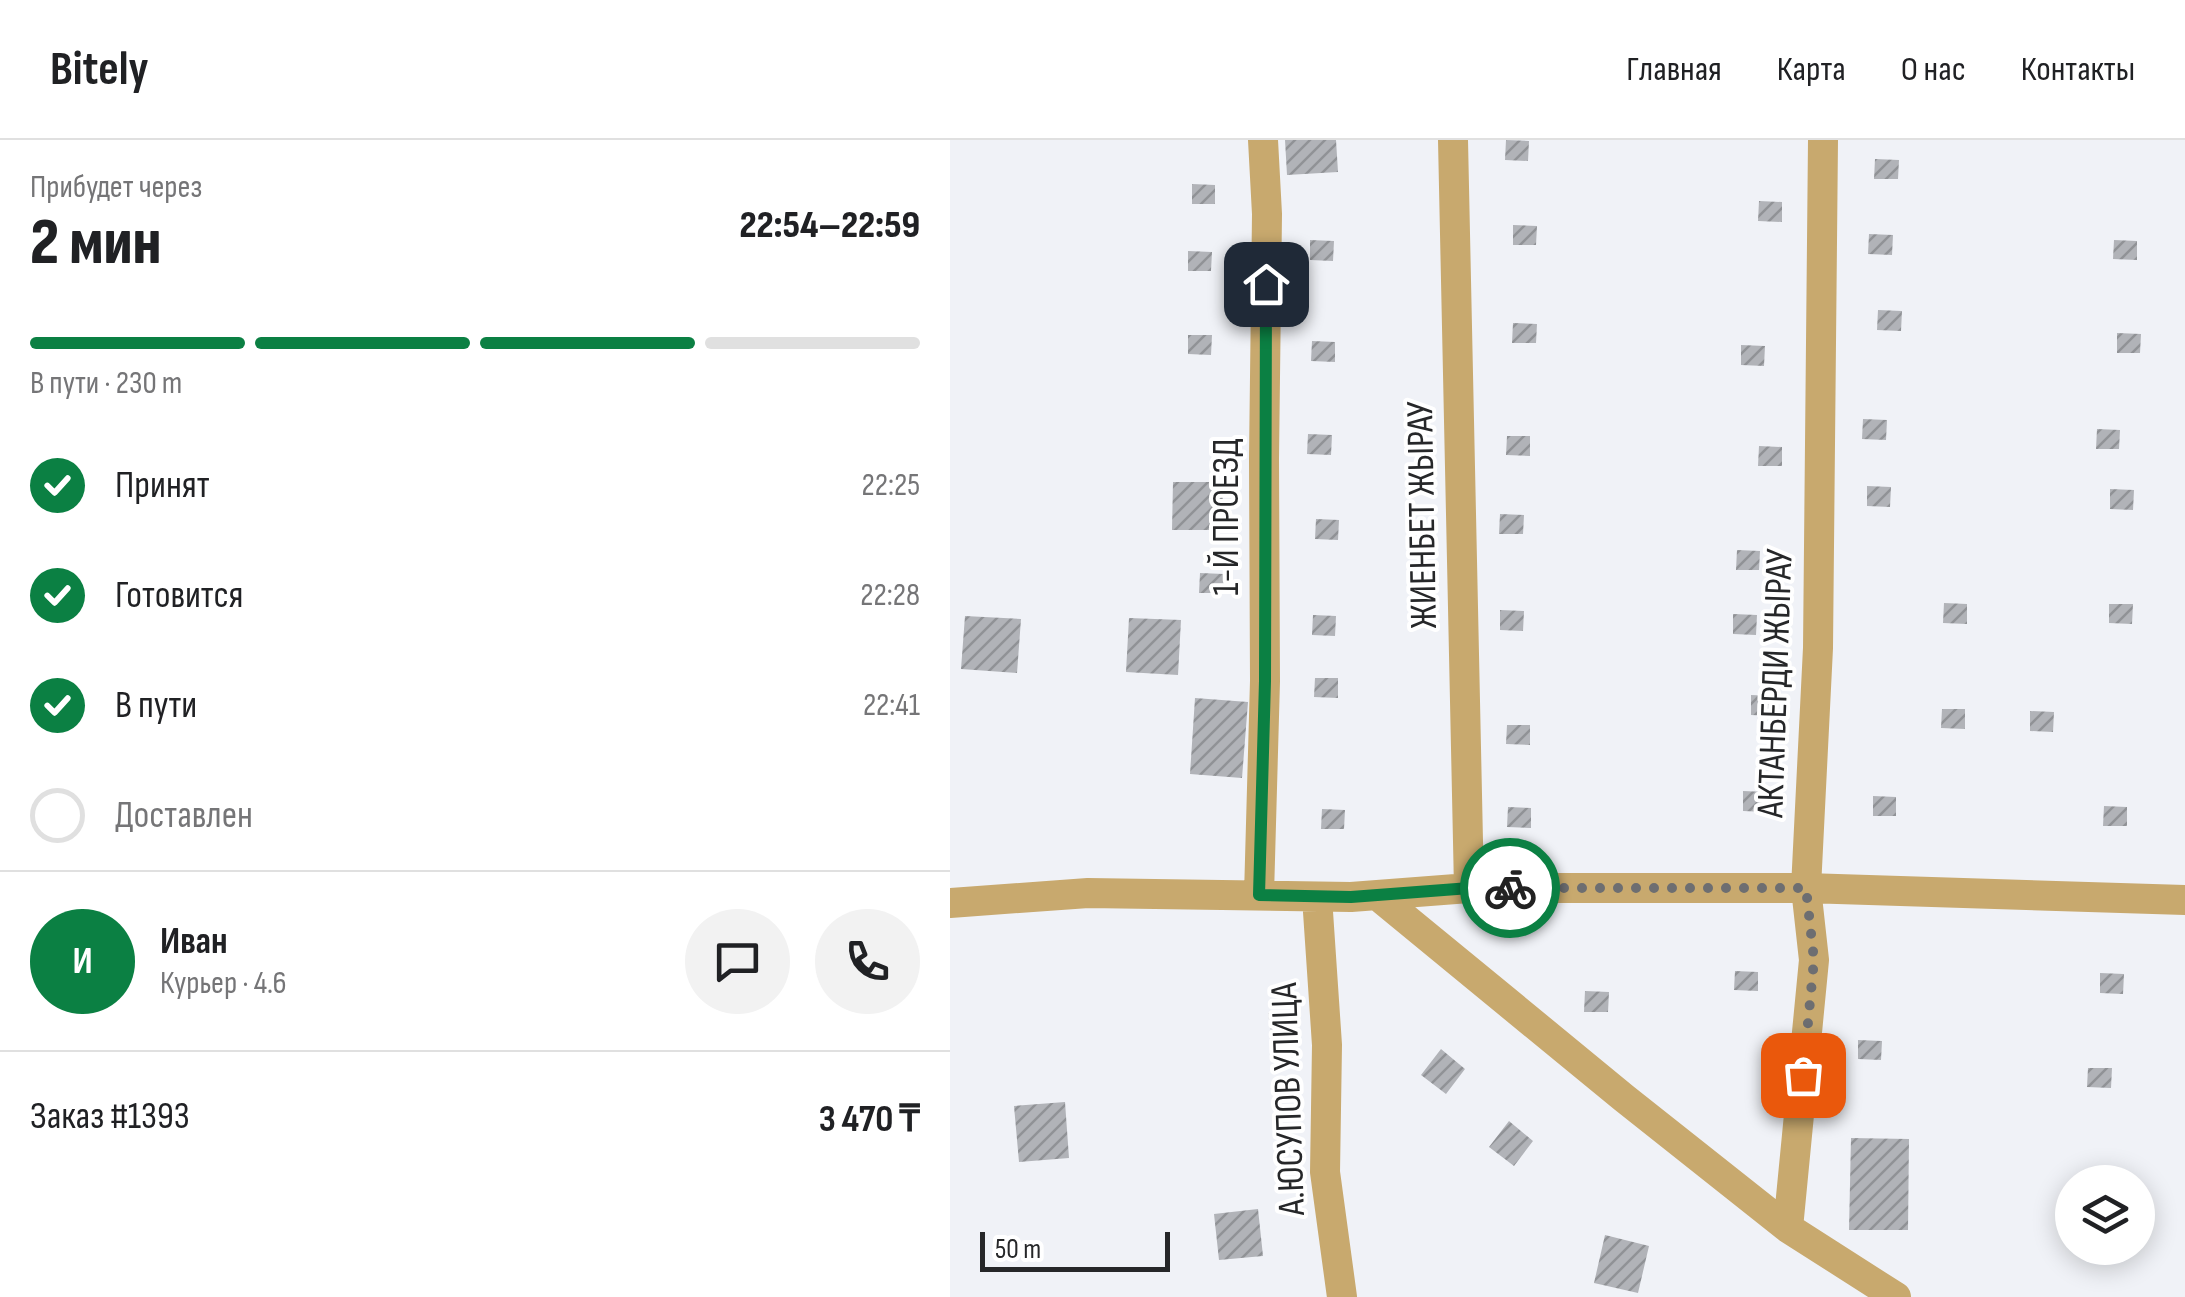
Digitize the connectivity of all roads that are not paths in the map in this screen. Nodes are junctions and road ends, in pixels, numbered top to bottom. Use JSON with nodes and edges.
{"nodes":[{"id":1,"x":1263,"y":140,"type":"edge"},
{"id":2,"x":1453,"y":140,"type":"edge"},
{"id":3,"x":1823,"y":140,"type":"edge"},
{"id":4,"x":1470,"y":888,"type":"junction"},
{"id":5,"x":1806,"y":888,"type":"junction"},
{"id":6,"x":1259,"y":895,"type":"junction"},
{"id":7,"x":1378,"y":896,"type":"junction"},
{"id":8,"x":1317,"y":897,"type":"junction"},
{"id":9,"x":2185,"y":900,"type":"edge"},
{"id":10,"x":950,"y":904,"type":"edge"},
{"id":11,"x":1788,"y":1228,"type":"junction"},
{"id":12,"x":1342,"y":1297,"type":"edge"},
{"id":13,"x":1896,"y":1297,"type":"edge"}],
"edges":[{"from":1,"to":6,"type":"street","name":"1-Й ПРОЕЗД"},
{"from":2,"to":4,"type":"street","name":"ЖИЕНБЕТ ЖЫРАУ"},
{"from":3,"to":5,"type":"street","name":"АКТАНБЕРДИ ЖЫРАУ"},
{"from":4,"to":5,"type":"street"},
{"from":4,"to":7,"type":"street"},
{"from":5,"to":9,"type":"street"},
{"from":5,"to":11,"type":"street","name":"АКТАНБЕРДИ ЖЫРАУ"},
{"from":6,"to":8,"type":"street"},
{"from":6,"to":10,"type":"street"},
{"from":7,"to":8,"type":"street"},
{"from":7,"to":11,"type":"street"},
{"from":8,"to":12,"type":"street","name":"А.ЮСУПОВ УЛИЦА"},
{"from":11,"to":13,"type":"street"}]}
